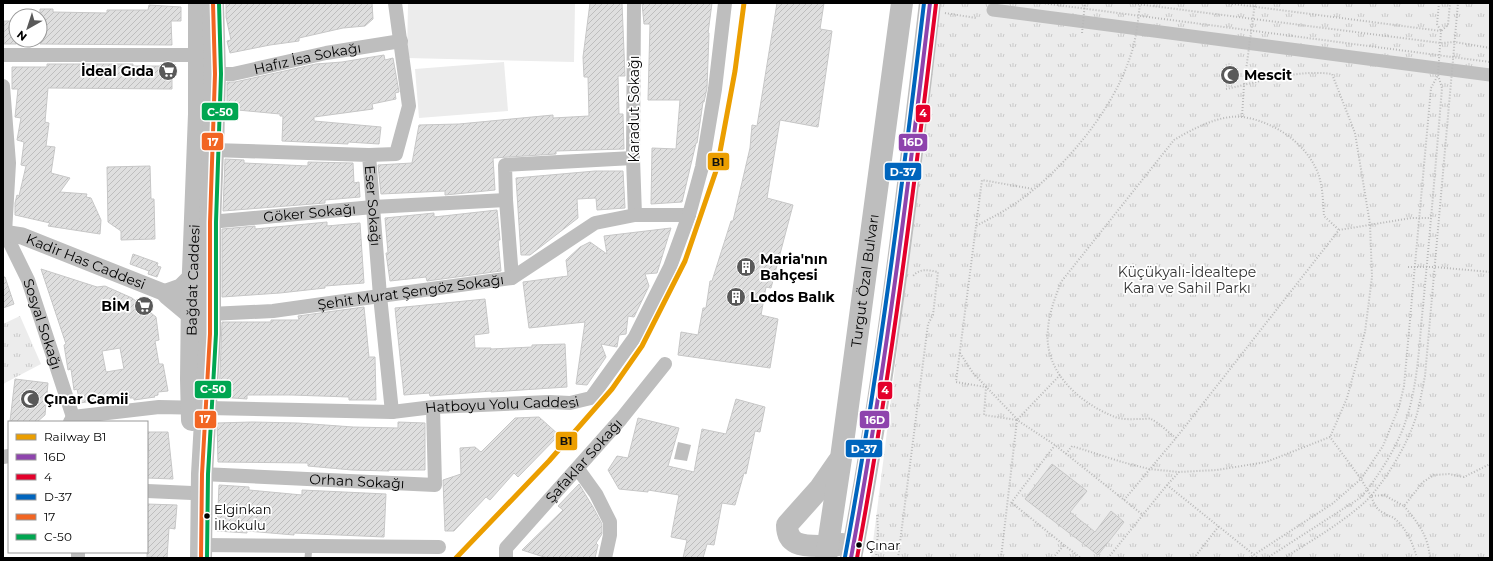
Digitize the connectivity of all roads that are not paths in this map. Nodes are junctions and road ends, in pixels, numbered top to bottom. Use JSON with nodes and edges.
{"nodes":[{"id":1,"x":199,"y":3,"type":"edge"},
{"id":2,"x":213,"y":3,"type":"edge"},
{"id":3,"x":396,"y":3,"type":"edge"},
{"id":4,"x":634,"y":3,"type":"edge"},
{"id":5,"x":725,"y":3,"type":"edge"},
{"id":6,"x":902,"y":3,"type":"edge"},
{"id":7,"x":936,"y":8,"type":"edge"},
{"id":8,"x":401,"y":41,"type":"junction"},
{"id":9,"x":3,"y":55,"type":"edge"},
{"id":10,"x":198,"y":56,"type":"junction"},
{"id":11,"x":214,"y":74,"type":"junction"},
{"id":12,"x":3,"y":86,"type":"edge"},
{"id":13,"x":213,"y":150,"type":"junction"},
{"id":14,"x":369,"y":155,"type":"junction"},
{"id":15,"x":634,"y":158,"type":"junction"},
{"id":16,"x":506,"y":200,"type":"junction"},
{"id":17,"x":372,"y":207,"type":"junction"},
{"id":18,"x":635,"y":215,"type":"junction"},
{"id":19,"x":689,"y":215,"type":"junction"},
{"id":20,"x":210,"y":222,"type":"junction"},
{"id":21,"x":4,"y":233,"type":"edge"},
{"id":22,"x":194,"y":277,"type":"junction"},
{"id":23,"x":512,"y":278,"type":"junction"},
{"id":24,"x":168,"y":294,"type":"junction"},
{"id":25,"x":380,"y":296,"type":"junction"},
{"id":26,"x":201,"y":314,"type":"junction"},
{"id":27,"x":665,"y":364,"type":"dead end"},
{"id":28,"x":433,"y":407,"type":"junction"},
{"id":29,"x":198,"y":408,"type":"junction"},
{"id":30,"x":392,"y":412,"type":"junction"},
{"id":31,"x":72,"y":420,"type":"edge"},
{"id":32,"x":841,"y":458,"type":"junction"},
{"id":33,"x":578,"y":469,"type":"junction"},
{"id":34,"x":202,"y":474,"type":"junction"},
{"id":35,"x":148,"y":491,"type":"edge"},
{"id":36,"x":192,"y":493,"type":"junction"},
{"id":37,"x":856,"y":532,"type":"junction"},
{"id":38,"x":439,"y":547,"type":"dead end"},
{"id":39,"x":309,"y":552,"type":"edge"},
{"id":40,"x":827,"y":552,"type":"edge"},
{"id":41,"x":197,"y":554,"type":"edge"},
{"id":42,"x":506,"y":558,"type":"edge"},
{"id":43,"x":604,"y":558,"type":"edge"},
{"id":44,"x":851,"y":558,"type":"edge"}],
"edges":[{"from":1,"to":10,"type":"main road","name":"Bağdat Caddesi"},
{"from":2,"to":11,"type":"main road","name":"Bağdat Caddesi"},
{"from":3,"to":8,"type":"street"},
{"from":4,"to":15,"type":"street","name":"Karadut Sokağı"},
{"from":5,"to":19,"type":"street","name":"Hatboyu Yolu Caddesi"},
{"from":6,"to":32,"type":"main road","name":"Turgut Özal Bulvarı"},
{"from":7,"to":37,"type":"main road"},
{"from":8,"to":11,"type":"street","name":"Hafız İsa Sokağı"},
{"from":8,"to":14,"type":"street"},
{"from":9,"to":10,"type":"street"},
{"from":10,"to":22,"type":"main road","name":"Bağdat Caddesi"},
{"from":11,"to":13,"type":"main road","name":"Bağdat Caddesi"},
{"from":12,"to":21,"type":"street"},
{"from":13,"to":14,"type":"street","name":"Eser Sokağı"},
{"from":13,"to":20,"type":"main road","name":"Bağdat Caddesi"},
{"from":14,"to":17,"type":"street","name":"Eser Sokağı"},
{"from":15,"to":16,"type":"street"},
{"from":15,"to":18,"type":"street","name":"Karadut Sokağı"},
{"from":16,"to":17,"type":"street","name":"Göker Sokağı"},
{"from":16,"to":23,"type":"street"},
{"from":17,"to":20,"type":"street","name":"Göker Sokağı"},
{"from":17,"to":25,"type":"street","name":"Eser Sokağı"},
{"from":18,"to":19,"type":"street","name":"Şehit Murat Şengöz Sokağı"},
{"from":18,"to":23,"type":"street","name":"Şehit Murat Şengöz Sokağı"},
{"from":19,"to":28,"type":"street","name":"Hatboyu Yolu Caddesi"},
{"from":20,"to":26,"type":"main road","name":"Bağdat Caddesi"},
{"from":21,"to":24,"type":"street","name":"Kadir Has Caddesi"},
{"from":21,"to":31,"type":"street","name":"Sosyal Sokağı"},
{"from":22,"to":24,"type":"main road"},
{"from":22,"to":26,"type":"main road","name":"Bağdat Caddesi"},
{"from":23,"to":25,"type":"street","name":"Şehit Murat Şengöz Sokağı"},
{"from":24,"to":26,"type":"main road"},
{"from":25,"to":26,"type":"street","name":"Şehit Murat Şengöz Sokağı"},
{"from":25,"to":30,"type":"street","name":"Eser Sokağı"},
{"from":26,"to":29,"type":"main road","name":"Bağdat Caddesi"},
{"from":27,"to":33,"type":"street","name":"Şafaklar Sokağı"},
{"from":28,"to":30,"type":"street","name":"Hatboyu Yolu Caddesi"},
{"from":28,"to":34,"type":"street","name":"Orhan Sokağı"},
{"from":29,"to":30,"type":"street","name":"Hatboyu Yolu Caddesi"},
{"from":29,"to":31,"type":"street","name":"Hatboyu Yolu Caddesi"},
{"from":29,"to":34,"type":"main road","name":"Bağdat Caddesi"},
{"from":29,"to":36,"type":"main road","name":"Bağdat Caddesi"},
{"from":32,"to":40,"type":"main road","name":"Turgut Özal Bulvarı"},
{"from":32,"to":40,"type":"main road"},
{"from":33,"to":42,"type":"street","name":"Şafaklar Sokağı"},
{"from":33,"to":43,"type":"street"},
{"from":34,"to":41,"type":"main road","name":"Bağdat Caddesi"},
{"from":35,"to":36,"type":"street"},
{"from":36,"to":41,"type":"main road","name":"Bağdat Caddesi"},
{"from":37,"to":40,"type":"main road"},
{"from":37,"to":44,"type":"main road"},
{"from":38,"to":39,"type":"street"},
{"from":39,"to":41,"type":"street"}]}
